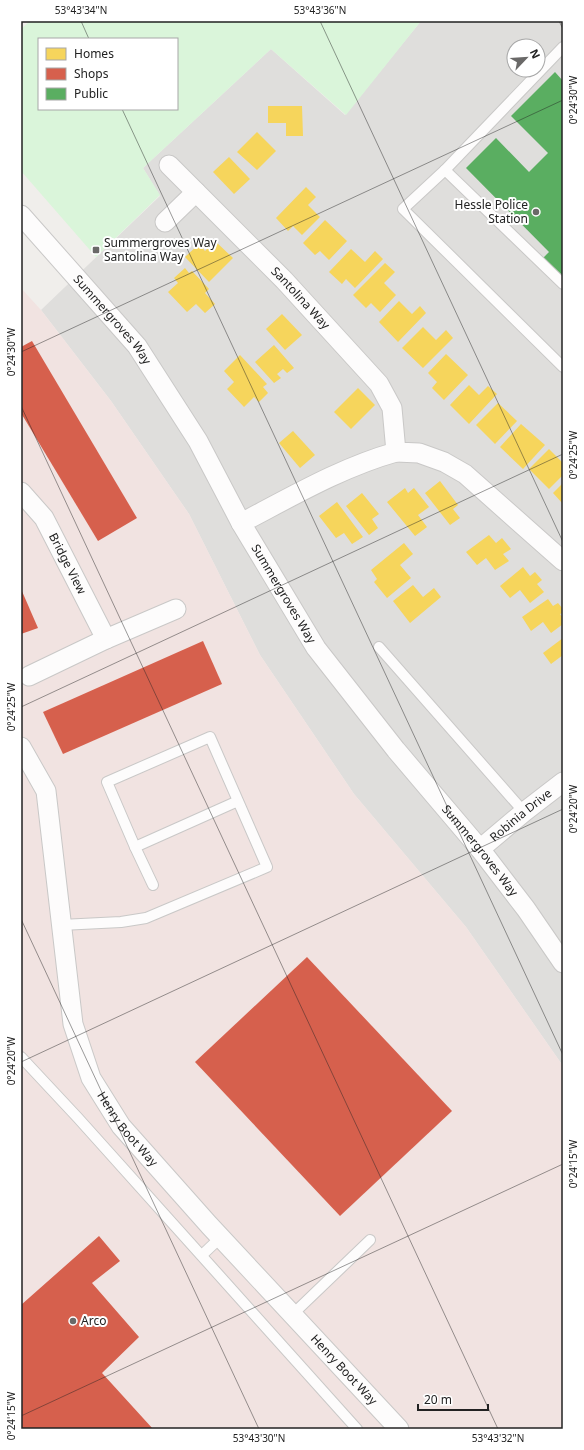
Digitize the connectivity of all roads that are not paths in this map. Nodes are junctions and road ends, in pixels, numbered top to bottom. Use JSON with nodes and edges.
{"nodes":[{"id":1,"x":563,"y":47,"type":"edge"},
{"id":2,"x":169,"y":165,"type":"dead end"},
{"id":3,"x":445,"y":170,"type":"junction"},
{"id":4,"x":196,"y":192,"type":"junction"},
{"id":5,"x":21,"y":215,"type":"edge"},
{"id":6,"x":165,"y":222,"type":"dead end"},
{"id":7,"x":563,"y":284,"type":"edge"},
{"id":8,"x":563,"y":367,"type":"edge"},
{"id":9,"x":396,"y":452,"type":"junction"},
{"id":10,"x":21,"y":492,"type":"edge"},
{"id":11,"x":241,"y":523,"type":"junction"},
{"id":12,"x":563,"y":561,"type":"edge"},
{"id":13,"x":176,"y":609,"type":"dead end"},
{"id":14,"x":106,"y":639,"type":"junction"},
{"id":15,"x":378,"y":647,"type":"dead end"},
{"id":16,"x":29,"y":676,"type":"dead end"},
{"id":17,"x":21,"y":747,"type":"edge"},
{"id":18,"x":563,"y":782,"type":"edge"},
{"id":19,"x":238,"y":801,"type":"junction"},
{"id":20,"x":524,"y":812,"type":"junction"},
{"id":21,"x":136,"y":846,"type":"junction"},
{"id":22,"x":480,"y":849,"type":"junction"},
{"id":23,"x":153,"y":885,"type":"dead end"},
{"id":24,"x":61,"y":925,"type":"junction"},
{"id":25,"x":563,"y":963,"type":"edge"},
{"id":26,"x":21,"y":1057,"type":"edge"},
{"id":27,"x":221,"y":1237,"type":"junction"},
{"id":28,"x":370,"y":1240,"type":"dead end"},
{"id":29,"x":202,"y":1255,"type":"junction"},
{"id":30,"x":293,"y":1314,"type":"junction"},
{"id":31,"x":357,"y":1429,"type":"edge"},
{"id":32,"x":399,"y":1429,"type":"edge"}],
"edges":[{"from":1,"to":3,"type":"lane"},
{"from":2,"to":4,"type":"street","name":"Santolina Way"},
{"from":3,"to":7,"type":"lane"},
{"from":3,"to":8,"type":"lane"},
{"from":4,"to":6,"type":"street"},
{"from":4,"to":9,"type":"street","name":"Santolina Way"},
{"from":5,"to":11,"type":"street","name":"Summergroves Way"},
{"from":9,"to":11,"type":"street"},
{"from":9,"to":12,"type":"street"},
{"from":10,"to":14,"type":"street","name":"Bridge View"},
{"from":11,"to":22,"type":"street","name":"Summergroves Way"},
{"from":13,"to":14,"type":"street"},
{"from":14,"to":16,"type":"street"},
{"from":15,"to":20,"type":"lane"},
{"from":17,"to":24,"type":"street","name":"Henry Boot Way"},
{"from":18,"to":20,"type":"street","name":"Robinia Drive"},
{"from":19,"to":21,"type":"lane"},
{"from":19,"to":21,"type":"lane"},
{"from":19,"to":24,"type":"lane"},
{"from":20,"to":22,"type":"street","name":"Robinia Drive"},
{"from":21,"to":23,"type":"lane"},
{"from":22,"to":25,"type":"street","name":"Summergroves Way"},
{"from":24,"to":27,"type":"street","name":"Henry Boot Way"},
{"from":26,"to":29,"type":"lane"},
{"from":27,"to":29,"type":"lane"},
{"from":27,"to":30,"type":"street","name":"Henry Boot Way"},
{"from":28,"to":30,"type":"lane"},
{"from":29,"to":31,"type":"lane"},
{"from":30,"to":32,"type":"street","name":"Henry Boot Way"}]}
